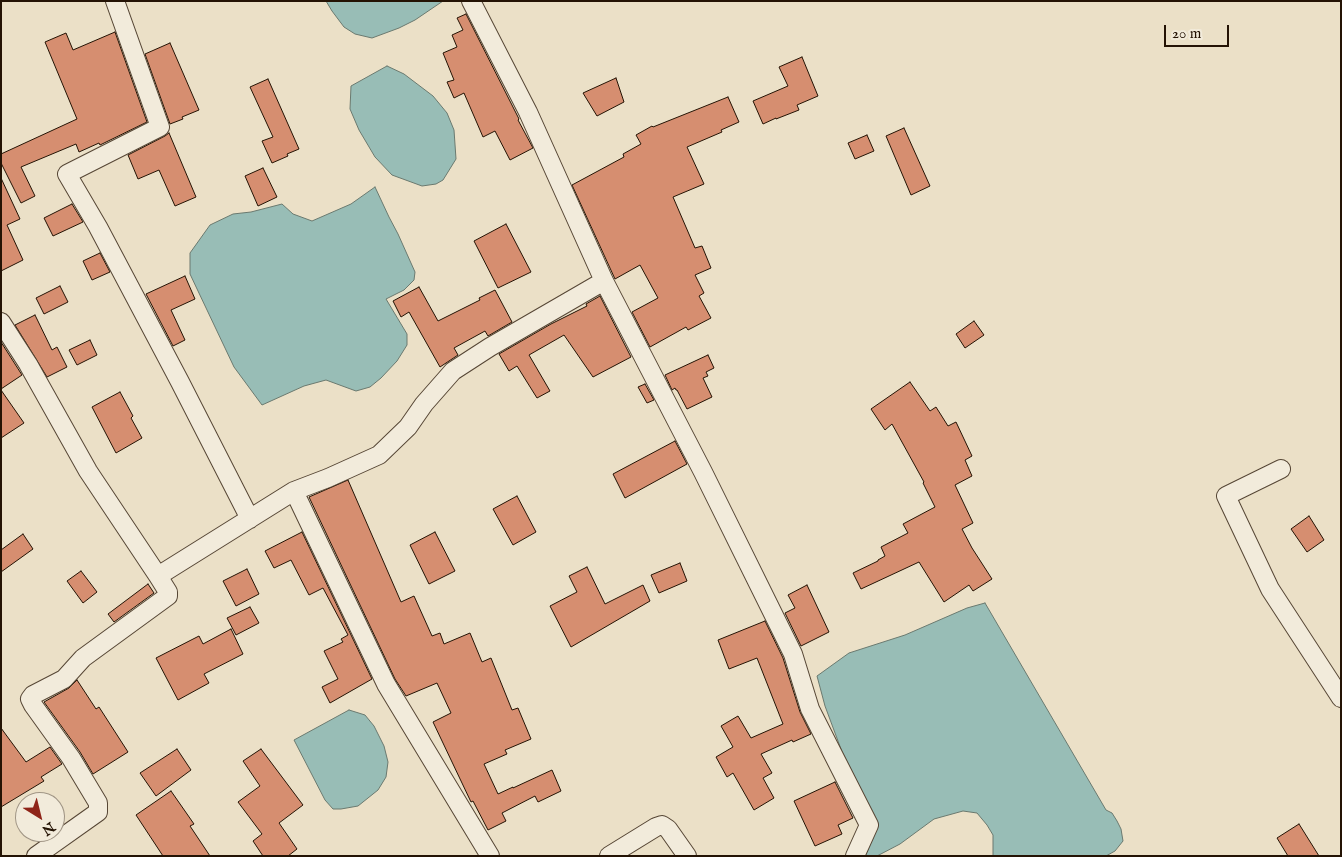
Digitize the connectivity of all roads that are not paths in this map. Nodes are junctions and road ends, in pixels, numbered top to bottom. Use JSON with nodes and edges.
{"nodes":[{"id":1,"x":115,"y":1,"type":"edge"},
{"id":2,"x":471,"y":1,"type":"edge"},
{"id":3,"x":604,"y":281,"type":"junction"},
{"id":4,"x":1,"y":322,"type":"edge"},
{"id":5,"x":1281,"y":469,"type":"dead end"},
{"id":6,"x":294,"y":491,"type":"junction"},
{"id":7,"x":250,"y":519,"type":"junction"},
{"id":8,"x":158,"y":576,"type":"junction"},
{"id":9,"x":1341,"y":698,"type":"edge"},
{"id":10,"x":36,"y":856,"type":"edge"},
{"id":11,"x":490,"y":856,"type":"edge"},
{"id":12,"x":609,"y":856,"type":"edge"},
{"id":13,"x":688,"y":856,"type":"edge"},
{"id":14,"x":855,"y":856,"type":"edge"}],
"edges":[{"from":1,"to":7,"type":"street"},
{"from":2,"to":3,"type":"street"},
{"from":3,"to":6,"type":"street"},
{"from":3,"to":14,"type":"street"},
{"from":4,"to":8,"type":"street"},
{"from":5,"to":9,"type":"street"},
{"from":6,"to":7,"type":"street"},
{"from":6,"to":11,"type":"street"},
{"from":7,"to":8,"type":"street"},
{"from":8,"to":10,"type":"street"},
{"from":12,"to":13,"type":"street"}]}
